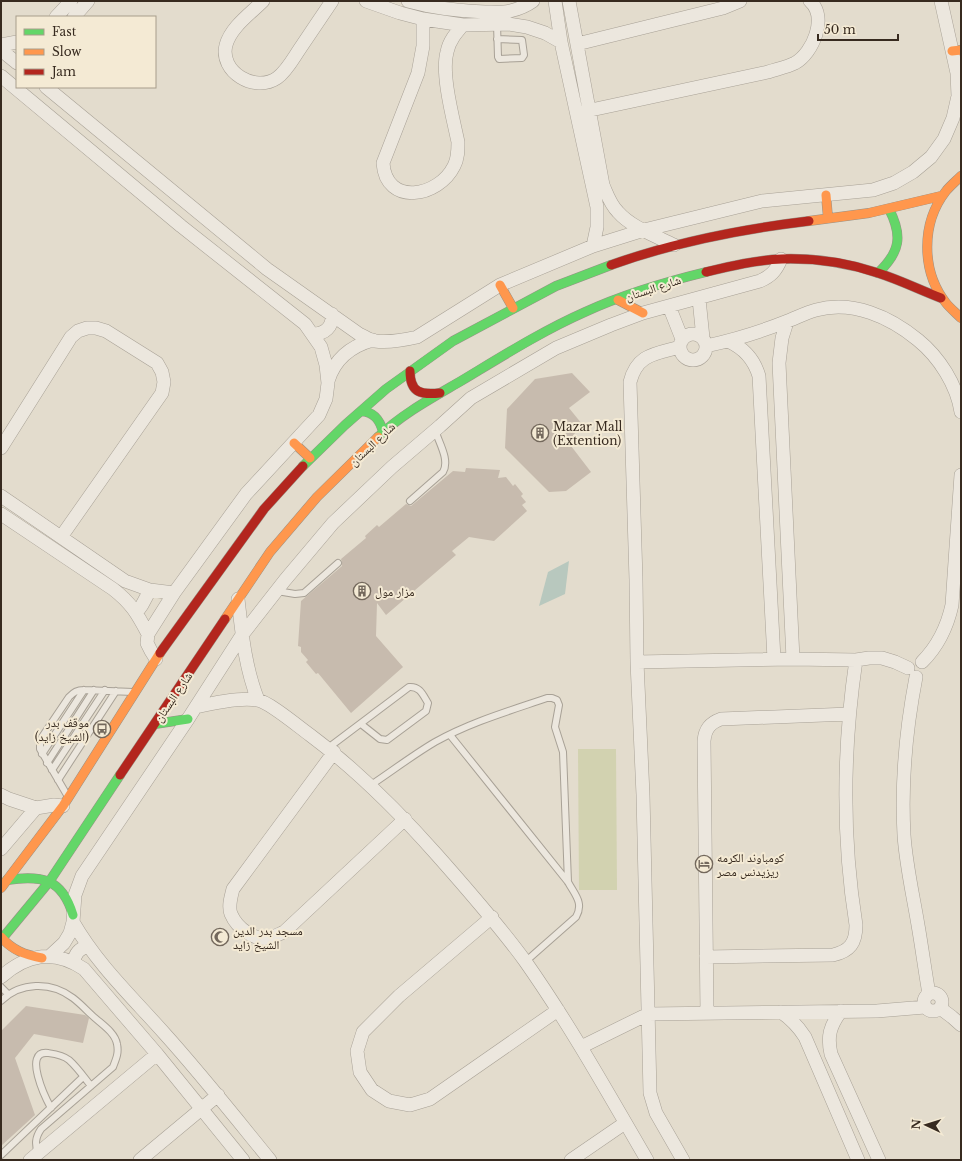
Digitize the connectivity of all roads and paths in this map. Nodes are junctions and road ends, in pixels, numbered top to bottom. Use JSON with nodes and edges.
{"nodes":[{"id":1,"x":71,"y":1,"type":"edge"},
{"id":2,"x":88,"y":1,"type":"edge"},
{"id":3,"x":263,"y":1,"type":"edge"},
{"id":4,"x":332,"y":1,"type":"edge"},
{"id":5,"x":366,"y":1,"type":"edge"},
{"id":6,"x":408,"y":1,"type":"edge"},
{"id":7,"x":533,"y":1,"type":"edge"},
{"id":8,"x":555,"y":1,"type":"edge"},
{"id":9,"x":569,"y":1,"type":"edge"},
{"id":10,"x":740,"y":1,"type":"edge"},
{"id":11,"x":810,"y":1,"type":"edge"},
{"id":12,"x":941,"y":1,"type":"edge"},
{"id":13,"x":379,"y":4,"type":"edge"},
{"id":14,"x":61,"y":15,"type":"edge"},
{"id":15,"x":75,"y":16,"type":"edge"},
{"id":16,"x":423,"y":19,"type":"junction"},
{"id":17,"x":497,"y":24,"type":"junction"},
{"id":18,"x":462,"y":25,"type":"junction"},
{"id":19,"x":498,"y":39,"type":"junction"},
{"id":20,"x":16,"y":42,"type":"edge"},
{"id":21,"x":561,"y":42,"type":"junction"},
{"id":22,"x":577,"y":44,"type":"junction"},
{"id":23,"x":1,"y":45,"type":"edge"},
{"id":24,"x":1,"y":50,"type":"edge"},
{"id":25,"x":957,"y":51,"type":"edge"},
{"id":26,"x":16,"y":62,"type":"edge"},
{"id":27,"x":1,"y":76,"type":"edge"},
{"id":28,"x":48,"y":88,"type":"edge"},
{"id":29,"x":583,"y":112,"type":"junction"},
{"id":30,"x":960,"y":176,"type":"edge"},
{"id":31,"x":826,"y":194,"type":"junction"},
{"id":32,"x":942,"y":196,"type":"junction"},
{"id":33,"x":184,"y":202,"type":"junction"},
{"id":34,"x":889,"y":209,"type":"junction"},
{"id":35,"x":170,"y":218,"type":"junction"},
{"id":36,"x":828,"y":218,"type":"junction"},
{"id":37,"x":644,"y":230,"type":"junction"},
{"id":38,"x":593,"y":246,"type":"junction"},
{"id":39,"x":674,"y":246,"type":"junction"},
{"id":40,"x":781,"y":259,"type":"junction"},
{"id":41,"x":878,"y":273,"type":"junction"},
{"id":42,"x":500,"y":285,"type":"junction"},
{"id":43,"x":941,"y":298,"type":"junction"},
{"id":44,"x":699,"y":299,"type":"junction"},
{"id":45,"x":618,"y":300,"type":"junction"},
{"id":46,"x":669,"y":306,"type":"junction"},
{"id":47,"x":513,"y":308,"type":"junction"},
{"id":48,"x":643,"y":313,"type":"junction"},
{"id":49,"x":332,"y":314,"type":"junction"},
{"id":50,"x":961,"y":318,"type":"edge"},
{"id":51,"x":787,"y":322,"type":"junction"},
{"id":52,"x":313,"y":334,"type":"junction"},
{"id":53,"x":373,"y":340,"type":"junction"},
{"id":54,"x":728,"y":341,"type":"junction"},
{"id":55,"x":705,"y":342,"type":"junction"},
{"id":56,"x":681,"y":343,"type":"junction"},
{"id":57,"x":410,"y":371,"type":"junction"},
{"id":58,"x":328,"y":384,"type":"junction"},
{"id":59,"x":441,"y":393,"type":"junction"},
{"id":60,"x":361,"y":411,"type":"junction"},
{"id":61,"x":961,"y":412,"type":"edge"},
{"id":62,"x":435,"y":430,"type":"junction"},
{"id":63,"x":383,"y":432,"type":"junction"},
{"id":64,"x":294,"y":443,"type":"junction"},
{"id":65,"x":1,"y":448,"type":"edge"},
{"id":66,"x":310,"y":458,"type":"junction"},
{"id":67,"x":961,"y":475,"type":"edge"},
{"id":68,"x":1,"y":496,"type":"edge"},
{"id":69,"x":766,"y":497,"type":"junction"},
{"id":70,"x":785,"y":497,"type":"junction"},
{"id":71,"x":410,"y":502,"type":"dead end"},
{"id":72,"x":1,"y":514,"type":"edge"},
{"id":73,"x":61,"y":537,"type":"junction"},
{"id":74,"x":338,"y":563,"type":"dead end"},
{"id":75,"x":150,"y":590,"type":"junction"},
{"id":76,"x":277,"y":591,"type":"junction"},
{"id":77,"x":174,"y":593,"type":"junction"},
{"id":78,"x":238,"y":599,"type":"junction"},
{"id":79,"x":136,"y":612,"type":"junction"},
{"id":80,"x":148,"y":634,"type":"junction"},
{"id":81,"x":242,"y":635,"type":"junction"},
{"id":82,"x":156,"y":659,"type":"junction"},
{"id":83,"x":774,"y":659,"type":"junction"},
{"id":84,"x":793,"y":659,"type":"junction"},
{"id":85,"x":856,"y":660,"type":"junction"},
{"id":86,"x":637,"y":662,"type":"junction"},
{"id":87,"x":912,"y":672,"type":"junction"},
{"id":88,"x":94,"y":690,"type":"junction"},
{"id":89,"x":105,"y":690,"type":"junction"},
{"id":90,"x":116,"y":691,"type":"junction"},
{"id":91,"x":135,"y":692,"type":"junction"},
{"id":92,"x":258,"y":700,"type":"junction"},
{"id":93,"x":196,"y":707,"type":"junction"},
{"id":94,"x":849,"y":714,"type":"junction"},
{"id":95,"x":188,"y":719,"type":"junction"},
{"id":96,"x":155,"y":724,"type":"junction"},
{"id":97,"x":361,"y":724,"type":"junction"},
{"id":98,"x":450,"y":735,"type":"junction"},
{"id":99,"x":331,"y":750,"type":"junction"},
{"id":100,"x":48,"y":763,"type":"junction"},
{"id":101,"x":52,"y":770,"type":"junction"},
{"id":102,"x":58,"y":780,"type":"junction"},
{"id":103,"x":371,"y":785,"type":"junction"},
{"id":104,"x":1,"y":795,"type":"edge"},
{"id":105,"x":66,"y":802,"type":"junction"},
{"id":106,"x":36,"y":808,"type":"junction"},
{"id":107,"x":405,"y":819,"type":"junction"},
{"id":108,"x":1,"y":850,"type":"edge"},
{"id":109,"x":7,"y":880,"type":"junction"},
{"id":110,"x":49,"y":882,"type":"junction"},
{"id":111,"x":568,"y":882,"type":"junction"},
{"id":112,"x":1,"y":888,"type":"edge"},
{"id":113,"x":492,"y":917,"type":"junction"},
{"id":114,"x":73,"y":919,"type":"junction"},
{"id":115,"x":1,"y":939,"type":"edge"},
{"id":116,"x":88,"y":946,"type":"junction"},
{"id":117,"x":46,"y":957,"type":"junction"},
{"id":118,"x":706,"y":957,"type":"junction"},
{"id":119,"x":74,"y":962,"type":"junction"},
{"id":120,"x":526,"y":962,"type":"junction"},
{"id":121,"x":1,"y":977,"type":"edge"},
{"id":122,"x":1,"y":987,"type":"edge"},
{"id":123,"x":8,"y":994,"type":"junction"},
{"id":124,"x":927,"y":1000,"type":"junction"},
{"id":125,"x":1,"y":1002,"type":"edge"},
{"id":126,"x":558,"y":1010,"type":"junction"},
{"id":127,"x":841,"y":1011,"type":"junction"},
{"id":128,"x":780,"y":1012,"type":"junction"},
{"id":129,"x":707,"y":1013,"type":"junction"},
{"id":130,"x":648,"y":1014,"type":"junction"},
{"id":131,"x":961,"y":1025,"type":"edge"},
{"id":132,"x":581,"y":1047,"type":"junction"},
{"id":133,"x":157,"y":1054,"type":"junction"},
{"id":134,"x":83,"y":1077,"type":"junction"},
{"id":135,"x":91,"y":1086,"type":"junction"},
{"id":136,"x":218,"y":1095,"type":"junction"},
{"id":137,"x":51,"y":1108,"type":"junction"},
{"id":138,"x":201,"y":1109,"type":"junction"},
{"id":139,"x":625,"y":1122,"type":"junction"},
{"id":140,"x":1,"y":1155,"type":"edge"},
{"id":141,"x":34,"y":1157,"type":"edge"},
{"id":142,"x":874,"y":1159,"type":"edge"},
{"id":143,"x":140,"y":1160,"type":"edge"},
{"id":144,"x":243,"y":1160,"type":"edge"},
{"id":145,"x":270,"y":1160,"type":"edge"},
{"id":146,"x":571,"y":1160,"type":"edge"},
{"id":147,"x":647,"y":1160,"type":"edge"},
{"id":148,"x":683,"y":1160,"type":"edge"},
{"id":149,"x":858,"y":1160,"type":"edge"}],
"edges":[{"from":1,"to":14,"type":"street"},
{"from":2,"to":15,"type":"street"},
{"from":3,"to":4,"type":"street"},
{"from":5,"to":13,"type":"street"},
{"from":6,"to":7,"type":"street"},
{"from":8,"to":21,"type":"street"},
{"from":9,"to":22,"type":"street"},
{"from":10,"to":22,"type":"street"},
{"from":11,"to":29,"type":"street"},
{"from":12,"to":25,"type":"street"},
{"from":13,"to":16,"type":"street"},
{"from":16,"to":18,"type":"street"},
{"from":16,"to":18,"type":"street"},
{"from":17,"to":18,"type":"street"},
{"from":17,"to":19,"type":"lane"},
{"from":17,"to":21,"type":"street"},
{"from":19,"to":19,"type":"lane"},
{"from":20,"to":23,"type":"street"},
{"from":21,"to":29,"type":"street"},
{"from":22,"to":29,"type":"street"},
{"from":24,"to":26,"type":"street"},
{"from":25,"to":31,"type":"street"},
{"from":27,"to":35,"type":"street"},
{"from":28,"to":33,"type":"street"},
{"from":29,"to":37,"type":"street"},
{"from":29,"to":38,"type":"street"},
{"from":30,"to":32,"type":"street"},
{"from":31,"to":36,"type":"street"},
{"from":31,"to":37,"type":"street"},
{"from":32,"to":34,"type":"street"},
{"from":32,"to":43,"type":"street"},
{"from":33,"to":35,"type":"street"},
{"from":33,"to":49,"type":"street"},
{"from":34,"to":36,"type":"street"},
{"from":34,"to":41,"type":"street"},
{"from":35,"to":52,"type":"street"},
{"from":36,"to":39,"type":"street"},
{"from":37,"to":38,"type":"street"},
{"from":37,"to":39,"type":"street"},
{"from":38,"to":42,"type":"street"},
{"from":39,"to":47,"type":"street"},
{"from":40,"to":41,"type":"street","name":"شارع البستان"},
{"from":40,"to":44,"type":"street"},
{"from":40,"to":45,"type":"street","name":"شارع البستان"},
{"from":41,"to":43,"type":"street","name":"شارع البستان"},
{"from":42,"to":47,"type":"street"},
{"from":42,"to":53,"type":"street"},
{"from":43,"to":50,"type":"street"},
{"from":44,"to":46,"type":"street"},
{"from":44,"to":55,"type":"street"},
{"from":45,"to":48,"type":"street"},
{"from":45,"to":59,"type":"street","name":"شارع البستان"},
{"from":46,"to":48,"type":"street"},
{"from":46,"to":56,"type":"street"},
{"from":47,"to":57,"type":"street"},
{"from":48,"to":62,"type":"street"},
{"from":49,"to":52,"type":"street"},
{"from":49,"to":53,"type":"street"},
{"from":51,"to":54,"type":"street"},
{"from":51,"to":61,"type":"street"},
{"from":51,"to":70,"type":"street"},
{"from":52,"to":58,"type":"street"},
{"from":53,"to":58,"type":"street"},
{"from":54,"to":55,"type":"street"},
{"from":54,"to":69,"type":"street"},
{"from":55,"to":56,"type":"street"},
{"from":55,"to":56,"type":"street"},
{"from":56,"to":86,"type":"street"},
{"from":57,"to":59,"type":"street"},
{"from":57,"to":60,"type":"street"},
{"from":58,"to":64,"type":"street"},
{"from":59,"to":63,"type":"street","name":"شارع البستان"},
{"from":60,"to":63,"type":"street"},
{"from":60,"to":66,"type":"street"},
{"from":62,"to":71,"type":"lane"},
{"from":62,"to":76,"type":"street"},
{"from":63,"to":78,"type":"street","name":"شارع البستان"},
{"from":64,"to":66,"type":"street"},
{"from":64,"to":77,"type":"street"},
{"from":65,"to":73,"type":"street"},
{"from":66,"to":82,"type":"street"},
{"from":67,"to":87,"type":"street"},
{"from":68,"to":73,"type":"street"},
{"from":69,"to":70,"type":"street"},
{"from":69,"to":83,"type":"street"},
{"from":70,"to":84,"type":"street"},
{"from":72,"to":79,"type":"street"},
{"from":73,"to":75,"type":"street"},
{"from":74,"to":76,"type":"lane"},
{"from":75,"to":77,"type":"street"},
{"from":75,"to":79,"type":"street"},
{"from":76,"to":81,"type":"street"},
{"from":77,"to":80,"type":"street"},
{"from":78,"to":81,"type":"street"},
{"from":78,"to":96,"type":"street","name":"شارع البستان"},
{"from":79,"to":80,"type":"street"},
{"from":80,"to":82,"type":"street"},
{"from":81,"to":92,"type":"street"},
{"from":81,"to":93,"type":"street"},
{"from":82,"to":91,"type":"street"},
{"from":83,"to":84,"type":"street"},
{"from":83,"to":86,"type":"street"},
{"from":84,"to":85,"type":"street"},
{"from":85,"to":87,"type":"street"},
{"from":85,"to":94,"type":"street"},
{"from":86,"to":130,"type":"street"},
{"from":87,"to":124,"type":"street"},
{"from":88,"to":89,"type":"lane"},
{"from":88,"to":100,"type":"lane"},
{"from":88,"to":100,"type":"lane"},
{"from":89,"to":90,"type":"lane"},
{"from":89,"to":101,"type":"lane"},
{"from":90,"to":91,"type":"lane"},
{"from":90,"to":102,"type":"lane"},
{"from":91,"to":105,"type":"street"},
{"from":92,"to":93,"type":"street"},
{"from":92,"to":99,"type":"street"},
{"from":93,"to":95,"type":"street"},
{"from":94,"to":118,"type":"street"},
{"from":94,"to":118,"type":"street"},
{"from":95,"to":96,"type":"street"},
{"from":95,"to":114,"type":"street"},
{"from":96,"to":110,"type":"street","name":"شارع البستان"},
{"from":97,"to":97,"type":"lane"},
{"from":97,"to":99,"type":"lane"},
{"from":98,"to":103,"type":"lane"},
{"from":98,"to":111,"type":"lane"},
{"from":98,"to":111,"type":"lane"},
{"from":99,"to":103,"type":"street"},
{"from":99,"to":107,"type":"street"},
{"from":100,"to":101,"type":"lane"},
{"from":101,"to":102,"type":"lane"},
{"from":102,"to":105,"type":"lane"},
{"from":103,"to":107,"type":"street"},
{"from":104,"to":106,"type":"street"},
{"from":105,"to":106,"type":"street"},
{"from":105,"to":109,"type":"street"},
{"from":106,"to":108,"type":"street"},
{"from":107,"to":113,"type":"street"},
{"from":109,"to":110,"type":"street"},
{"from":109,"to":112,"type":"street"},
{"from":110,"to":114,"type":"street"},
{"from":110,"to":115,"type":"street","name":"شارع البستان"},
{"from":111,"to":120,"type":"lane"},
{"from":113,"to":120,"type":"street"},
{"from":113,"to":126,"type":"street"},
{"from":114,"to":116,"type":"street"},
{"from":114,"to":117,"type":"street"},
{"from":115,"to":117,"type":"street"},
{"from":116,"to":119,"type":"street"},
{"from":116,"to":136,"type":"street"},
{"from":117,"to":119,"type":"street"},
{"from":117,"to":121,"type":"street"},
{"from":118,"to":129,"type":"street"},
{"from":119,"to":133,"type":"street"},
{"from":120,"to":126,"type":"street"},
{"from":122,"to":123,"type":"lane"},
{"from":123,"to":125,"type":"lane"},
{"from":123,"to":135,"type":"lane"},
{"from":124,"to":127,"type":"street"},
{"from":124,"to":131,"type":"street"},
{"from":126,"to":132,"type":"street"},
{"from":127,"to":128,"type":"street"},
{"from":127,"to":142,"type":"street"},
{"from":128,"to":129,"type":"street"},
{"from":128,"to":149,"type":"street"},
{"from":129,"to":130,"type":"street"},
{"from":130,"to":132,"type":"street"},
{"from":130,"to":148,"type":"street"},
{"from":132,"to":139,"type":"street"},
{"from":133,"to":138,"type":"street"},
{"from":133,"to":141,"type":"street"},
{"from":134,"to":135,"type":"lane"},
{"from":134,"to":137,"type":"lane"},
{"from":134,"to":137,"type":"lane"},
{"from":135,"to":141,"type":"lane"},
{"from":136,"to":138,"type":"street"},
{"from":136,"to":145,"type":"street"},
{"from":137,"to":140,"type":"lane"},
{"from":138,"to":143,"type":"street"},
{"from":138,"to":144,"type":"street"},
{"from":139,"to":146,"type":"street"},
{"from":139,"to":147,"type":"street"}]}
